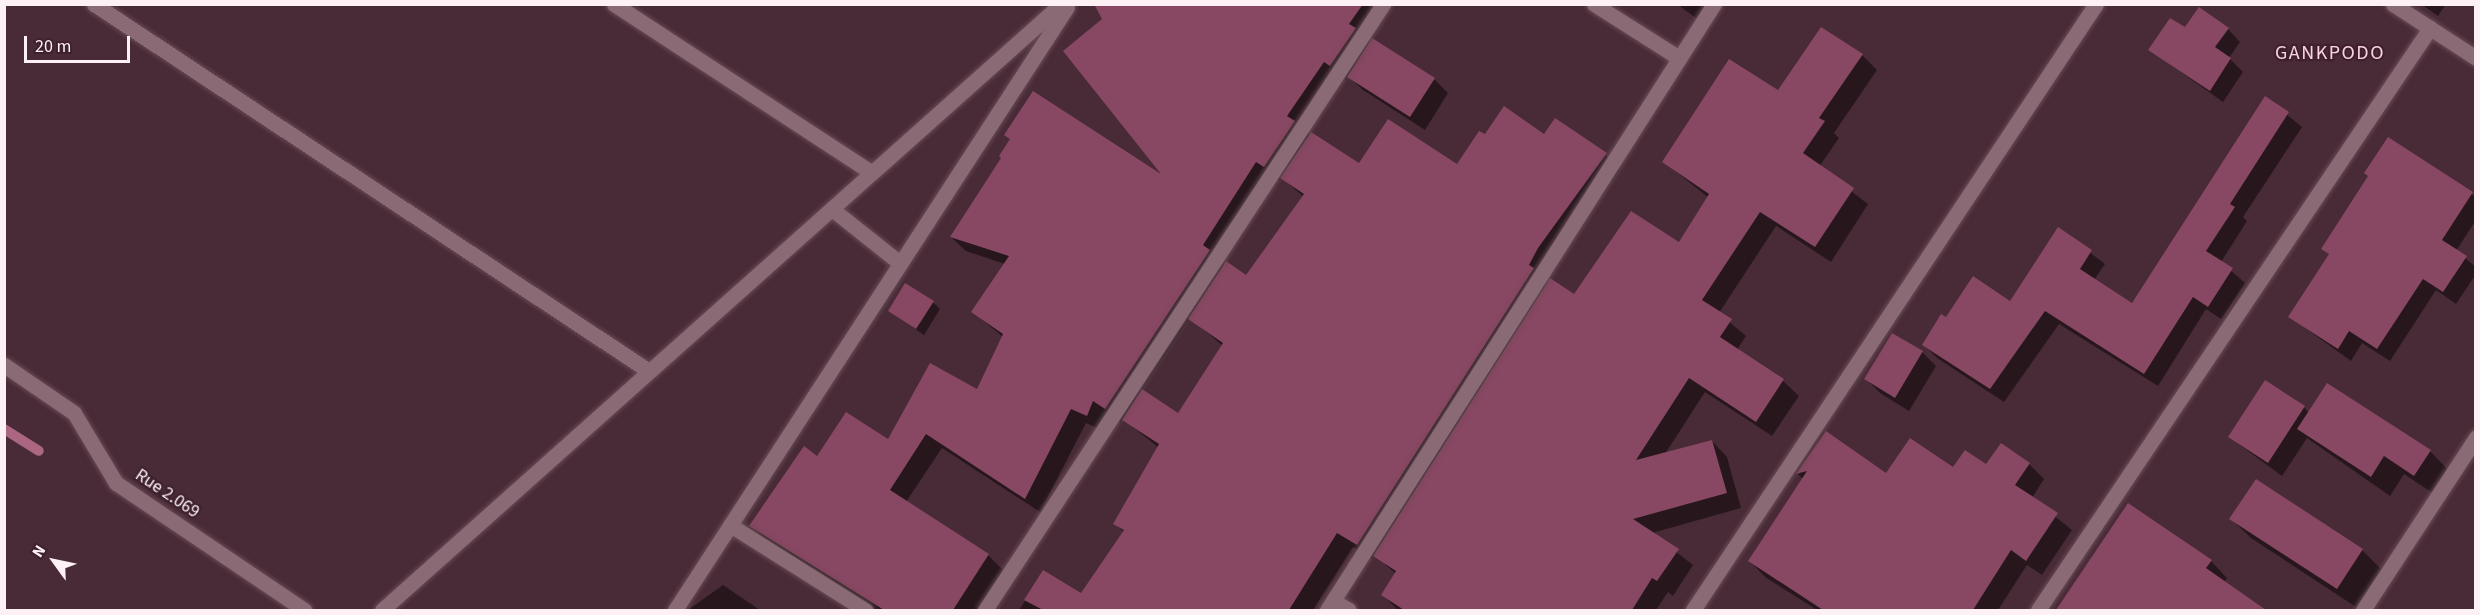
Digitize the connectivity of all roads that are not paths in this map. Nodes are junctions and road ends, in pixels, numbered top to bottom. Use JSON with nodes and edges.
{"nodes":[{"id":1,"x":94,"y":4,"type":"edge"},
{"id":2,"x":614,"y":4,"type":"edge"},
{"id":3,"x":1061,"y":4,"type":"edge"},
{"id":4,"x":1068,"y":4,"type":"edge"},
{"id":5,"x":1383,"y":4,"type":"edge"},
{"id":6,"x":1594,"y":4,"type":"edge"},
{"id":7,"x":1714,"y":4,"type":"edge"},
{"id":8,"x":2096,"y":4,"type":"edge"},
{"id":9,"x":2393,"y":4,"type":"edge"},
{"id":10,"x":2430,"y":28,"type":"junction"},
{"id":11,"x":1679,"y":58,"type":"junction"},
{"id":12,"x":2475,"y":58,"type":"edge"},
{"id":13,"x":872,"y":173,"type":"junction"},
{"id":14,"x":832,"y":209,"type":"junction"},
{"id":15,"x":900,"y":263,"type":"junction"},
{"id":16,"x":4,"y":365,"type":"edge"},
{"id":17,"x":649,"y":372,"type":"junction"},
{"id":18,"x":2475,"y":437,"type":"edge"},
{"id":19,"x":730,"y":525,"type":"junction"},
{"id":20,"x":1330,"y":606,"type":"edge"},
{"id":21,"x":304,"y":610,"type":"edge"},
{"id":22,"x":382,"y":610,"type":"edge"},
{"id":23,"x":675,"y":610,"type":"edge"},
{"id":24,"x":865,"y":610,"type":"edge"},
{"id":25,"x":985,"y":610,"type":"edge"},
{"id":26,"x":1349,"y":610,"type":"edge"},
{"id":27,"x":1693,"y":610,"type":"edge"},
{"id":28,"x":2038,"y":610,"type":"edge"},
{"id":29,"x":2363,"y":610,"type":"edge"}],
"edges":[{"from":1,"to":17,"type":"street"},
{"from":2,"to":13,"type":"street"},
{"from":3,"to":13,"type":"street"},
{"from":4,"to":15,"type":"street"},
{"from":5,"to":25,"type":"street"},
{"from":6,"to":11,"type":"street"},
{"from":7,"to":11,"type":"street"},
{"from":8,"to":27,"type":"street"},
{"from":9,"to":10,"type":"street"},
{"from":10,"to":12,"type":"street"},
{"from":10,"to":28,"type":"street"},
{"from":11,"to":20,"type":"street"},
{"from":13,"to":14,"type":"street"},
{"from":14,"to":15,"type":"street"},
{"from":14,"to":17,"type":"street"},
{"from":15,"to":19,"type":"street"},
{"from":16,"to":21,"type":"street","name":"Rue 2.069"},
{"from":17,"to":22,"type":"street"},
{"from":18,"to":29,"type":"street"},
{"from":19,"to":23,"type":"street"},
{"from":19,"to":24,"type":"street"},
{"from":20,"to":26,"type":"street"}]}
